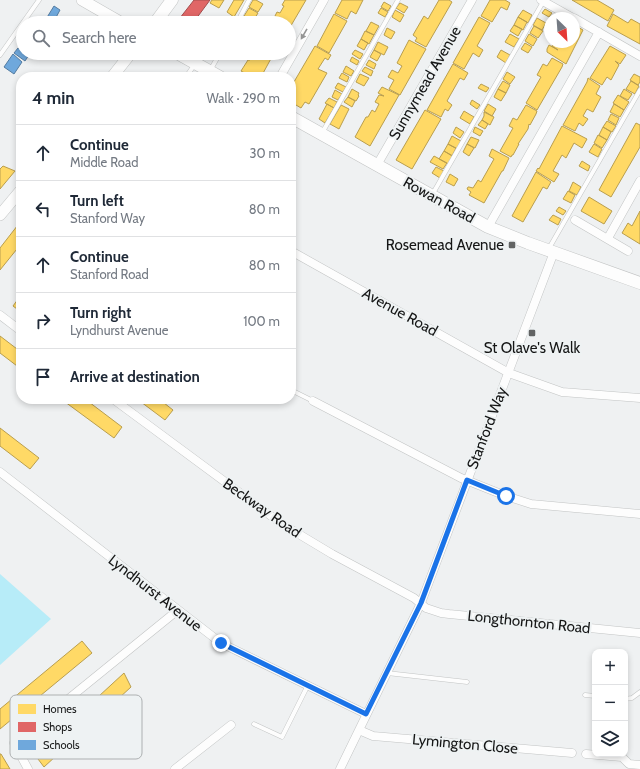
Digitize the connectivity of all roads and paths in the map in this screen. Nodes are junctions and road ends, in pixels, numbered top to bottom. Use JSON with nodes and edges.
{"nodes":[{"id":1,"x":39,"y":0,"type":"edge"},
{"id":2,"x":82,"y":0,"type":"edge"},
{"id":3,"x":172,"y":0,"type":"edge"},
{"id":4,"x":249,"y":0,"type":"edge"},
{"id":5,"x":324,"y":0,"type":"edge"},
{"id":6,"x":398,"y":0,"type":"edge"},
{"id":7,"x":472,"y":0,"type":"edge"},
{"id":8,"x":543,"y":1,"type":"edge"},
{"id":9,"x":563,"y":12,"type":"edge"},
{"id":10,"x":28,"y":16,"type":"edge"},
{"id":11,"x":110,"y":16,"type":"edge"},
{"id":12,"x":160,"y":16,"type":"edge"},
{"id":13,"x":240,"y":16,"type":"edge"},
{"id":14,"x":580,"y":21,"type":"edge"},
{"id":15,"x":16,"y":32,"type":"edge"},
{"id":16,"x":599,"y":32,"type":"junction"},
{"id":17,"x":296,"y":49,"type":"edge"},
{"id":18,"x":0,"y":55,"type":"edge"},
{"id":19,"x":640,"y":56,"type":"edge"},
{"id":20,"x":125,"y":60,"type":"edge"},
{"id":21,"x":190,"y":60,"type":"edge"},
{"id":22,"x":218,"y":60,"type":"edge"},
{"id":23,"x":290,"y":60,"type":"edge"},
{"id":24,"x":195,"y":63,"type":"junction"},
{"id":25,"x":116,"y":72,"type":"edge"},
{"id":26,"x":189,"y":72,"type":"edge"},
{"id":27,"x":211,"y":72,"type":"edge"},
{"id":28,"x":215,"y":72,"type":"edge"},
{"id":29,"x":283,"y":72,"type":"edge"},
{"id":30,"x":640,"y":90,"type":"edge"},
{"id":31,"x":296,"y":120,"type":"edge"},
{"id":32,"x":322,"y":134,"type":"junction"},
{"id":33,"x":377,"y":165,"type":"junction"},
{"id":34,"x":640,"y":181,"type":"edge"},
{"id":35,"x":16,"y":196,"type":"edge"},
{"id":36,"x":432,"y":196,"type":"junction"},
{"id":37,"x":0,"y":215,"type":"edge"},
{"id":38,"x":575,"y":220,"type":"dead end"},
{"id":39,"x":488,"y":227,"type":"junction"},
{"id":40,"x":608,"y":238,"type":"junction"},
{"id":41,"x":551,"y":251,"type":"junction"},
{"id":42,"x":628,"y":251,"type":"dead end"},
{"id":43,"x":296,"y":254,"type":"edge"},
{"id":44,"x":640,"y":283,"type":"edge"},
{"id":45,"x":0,"y":315,"type":"edge"},
{"id":46,"x":16,"y":327,"type":"edge"},
{"id":47,"x":509,"y":372,"type":"junction"},
{"id":48,"x":296,"y":393,"type":"edge"},
{"id":49,"x":640,"y":398,"type":"edge"},
{"id":50,"x":313,"y":402,"type":"joint"},
{"id":51,"x":120,"y":404,"type":"edge"},
{"id":52,"x":0,"y":472,"type":"edge"},
{"id":53,"x":467,"y":480,"type":"junction"},
{"id":54,"x":640,"y":514,"type":"edge"},
{"id":55,"x":421,"y":603,"type":"junction"},
{"id":56,"x":178,"y":610,"type":"junction"},
{"id":57,"x":640,"y":633,"type":"edge"},
{"id":58,"x":387,"y":673,"type":"junction"},
{"id":59,"x":467,"y":682,"type":"dead end"},
{"id":60,"x":308,"y":685,"type":"junction"},
{"id":61,"x":640,"y":692,"type":"edge"},
{"id":62,"x":73,"y":695,"type":"edge"},
{"id":63,"x":585,"y":695,"type":"dead end"},
{"id":64,"x":592,"y":696,"type":"edge"},
{"id":65,"x":628,"y":699,"type":"edge"},
{"id":66,"x":366,"y":714,"type":"junction"},
{"id":67,"x":254,"y":724,"type":"dead end"},
{"id":68,"x":231,"y":725,"type":"dead end"},
{"id":69,"x":359,"y":730,"type":"junction"},
{"id":70,"x":572,"y":753,"type":"dead end"},
{"id":71,"x":586,"y":754,"type":"dead end"},
{"id":72,"x":23,"y":759,"type":"edge"},
{"id":73,"x":640,"y":765,"type":"edge"},
{"id":74,"x":629,"y":766,"type":"edge"},
{"id":75,"x":28,"y":769,"type":"edge"},
{"id":76,"x":175,"y":769,"type":"edge"},
{"id":77,"x":340,"y":769,"type":"edge"}],
"edges":[{"from":1,"to":10,"type":"lane"},
{"from":2,"to":11,"type":"street"},
{"from":3,"to":12,"type":"main road"},
{"from":4,"to":13,"type":"lane"},
{"from":5,"to":17,"type":"street","one_way":true},
{"from":6,"to":32,"type":"lane"},
{"from":7,"to":33,"type":"street","name":"Sunnymead Avenue"},
{"from":8,"to":9,"type":"street"},
{"from":8,"to":36,"type":"lane"},
{"from":14,"to":16,"type":"street"},
{"from":15,"to":18,"type":"lane"},
{"from":16,"to":19,"type":"street"},
{"from":16,"to":39,"type":"street"},
{"from":20,"to":25,"type":"street"},
{"from":21,"to":24,"type":"main road"},
{"from":22,"to":28,"type":"lane"},
{"from":23,"to":29,"type":"street","one_way":true},
{"from":24,"to":26,"type":"lane"},
{"from":24,"to":27,"type":"main road"},
{"from":30,"to":41,"type":"lane"},
{"from":31,"to":32,"type":"main road","name":"Rowan Road"},
{"from":32,"to":33,"type":"main road","name":"Rowan Road"},
{"from":33,"to":36,"type":"main road","name":"Rowan Road"},
{"from":34,"to":40,"type":"street"},
{"from":35,"to":37,"type":"street"},
{"from":36,"to":39,"type":"main road","name":"Rowan Road"},
{"from":38,"to":40,"type":"street"},
{"from":39,"to":41,"type":"main road","name":"Rowan Road"},
{"from":40,"to":42,"type":"street"},
{"from":41,"to":44,"type":"main road","name":"Rowan Road"},
{"from":41,"to":47,"type":"street","name":"Stanford Way"},
{"from":43,"to":47,"type":"street","name":"Avenue Road"},
{"from":45,"to":46,"type":"street"},
{"from":47,"to":49,"type":"street","name":"Avenue Road"},
{"from":47,"to":53,"type":"street","name":"Stanford Way"},
{"from":48,"to":50,"type":"lane"},
{"from":50,"to":53,"type":"street"},
{"from":51,"to":55,"type":"street","name":"Beckway Road"},
{"from":52,"to":56,"type":"street","name":"Lyndhurst Avenue"},
{"from":53,"to":54,"type":"street"},
{"from":53,"to":55,"type":"street","name":"Stanford Way"},
{"from":55,"to":57,"type":"street","name":"Longthornton Road"},
{"from":55,"to":58,"type":"street","name":"Stanford Way"},
{"from":56,"to":60,"type":"street","name":"Lyndhurst Avenue"},
{"from":56,"to":62,"type":"street"},
{"from":58,"to":59,"type":"lane"},
{"from":58,"to":66,"type":"street","name":"Stanford Way"},
{"from":60,"to":66,"type":"street","name":"Lyndhurst Avenue"},
{"from":60,"to":67,"type":"lane"},
{"from":61,"to":65,"type":"lane"},
{"from":63,"to":64,"type":"lane"},
{"from":66,"to":69,"type":"street","name":"Stanford Way"},
{"from":68,"to":76,"type":"street"},
{"from":69,"to":70,"type":"street","name":"Lymington Close"},
{"from":69,"to":77,"type":"street","name":"Stanford Way"},
{"from":71,"to":74,"type":"street"},
{"from":72,"to":75,"type":"street"},
{"from":73,"to":74,"type":"street"}]}
